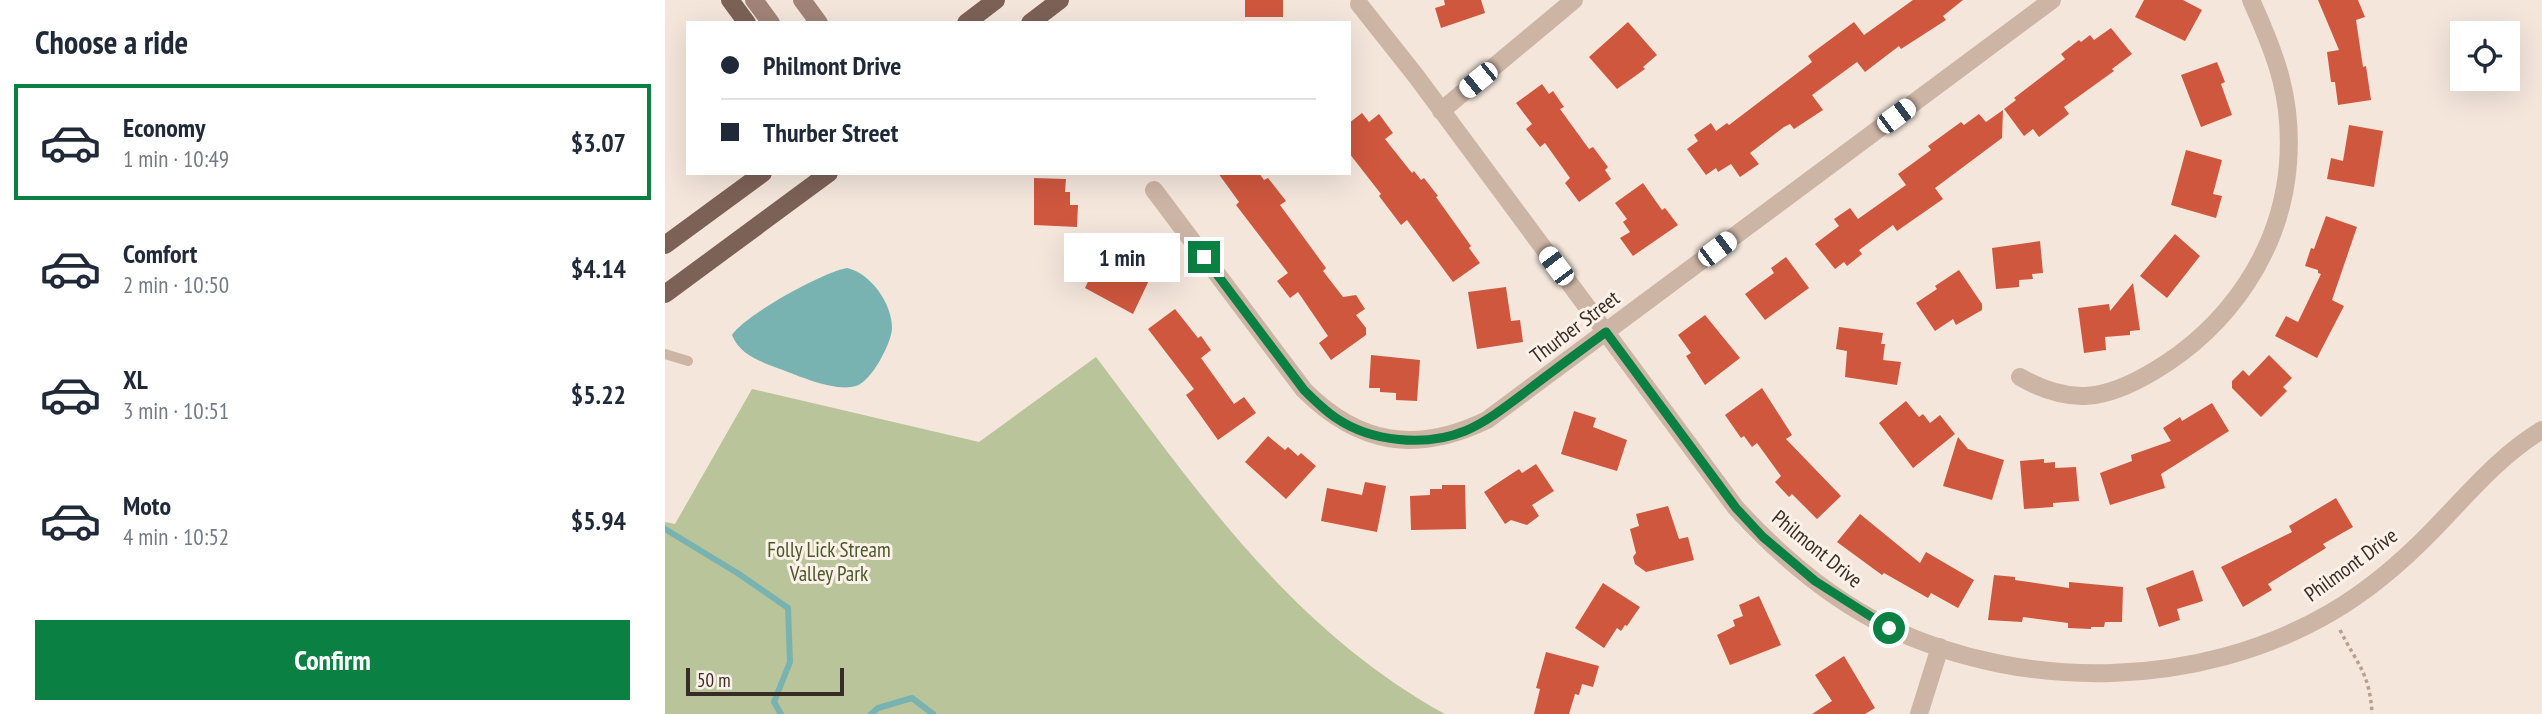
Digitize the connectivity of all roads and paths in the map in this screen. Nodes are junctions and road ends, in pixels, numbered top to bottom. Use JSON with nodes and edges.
{"nodes":[{"id":1,"x":730,"y":0,"type":"edge"},
{"id":2,"x":754,"y":0,"type":"edge"},
{"id":3,"x":802,"y":0,"type":"edge"},
{"id":4,"x":996,"y":0,"type":"edge"},
{"id":5,"x":1060,"y":0,"type":"edge"},
{"id":6,"x":1574,"y":0,"type":"edge"},
{"id":7,"x":2052,"y":0,"type":"edge"},
{"id":8,"x":2251,"y":0,"type":"edge"},
{"id":9,"x":1359,"y":4,"type":"dead end"},
{"id":10,"x":746,"y":21,"type":"edge"},
{"id":11,"x":770,"y":21,"type":"edge"},
{"id":12,"x":818,"y":21,"type":"edge"},
{"id":13,"x":970,"y":21,"type":"edge"},
{"id":14,"x":1033,"y":21,"type":"edge"},
{"id":15,"x":1441,"y":111,"type":"junction"},
{"id":16,"x":760,"y":175,"type":"edge"},
{"id":17,"x":826,"y":175,"type":"edge"},
{"id":18,"x":1154,"y":190,"type":"dead end"},
{"id":19,"x":665,"y":245,"type":"edge"},
{"id":20,"x":665,"y":294,"type":"edge"},
{"id":21,"x":1606,"y":332,"type":"junction"},
{"id":22,"x":665,"y":354,"type":"edge"},
{"id":23,"x":688,"y":361,"type":"dead end"},
{"id":24,"x":2020,"y":377,"type":"dead end"},
{"id":25,"x":2542,"y":430,"type":"edge"},
{"id":26,"x":2330,"y":612,"type":"junction"},
{"id":27,"x":1940,"y":648,"type":"junction"},
{"id":28,"x":1919,"y":714,"type":"edge"},
{"id":29,"x":2372,"y":714,"type":"edge"}],
"edges":[{"from":1,"to":10,"type":"main road"},
{"from":2,"to":11,"type":"main road"},
{"from":3,"to":12,"type":"main road"},
{"from":4,"to":13,"type":"main road"},
{"from":5,"to":14,"type":"main road"},
{"from":6,"to":15,"type":"street"},
{"from":7,"to":21,"type":"street","name":"Thurber Street"},
{"from":8,"to":24,"type":"street"},
{"from":9,"to":15,"type":"street","name":"Philmont Drive"},
{"from":15,"to":21,"type":"street","name":"Philmont Drive"},
{"from":16,"to":19,"type":"main road"},
{"from":17,"to":20,"type":"main road"},
{"from":18,"to":21,"type":"street","name":"Thurber Street"},
{"from":21,"to":27,"type":"street","name":"Philmont Drive"},
{"from":22,"to":23,"type":"lane"},
{"from":25,"to":26,"type":"street","name":"Philmont Drive"},
{"from":26,"to":27,"type":"street","name":"Philmont Drive"},
{"from":26,"to":29,"type":"path"},
{"from":27,"to":28,"type":"street"}]}
